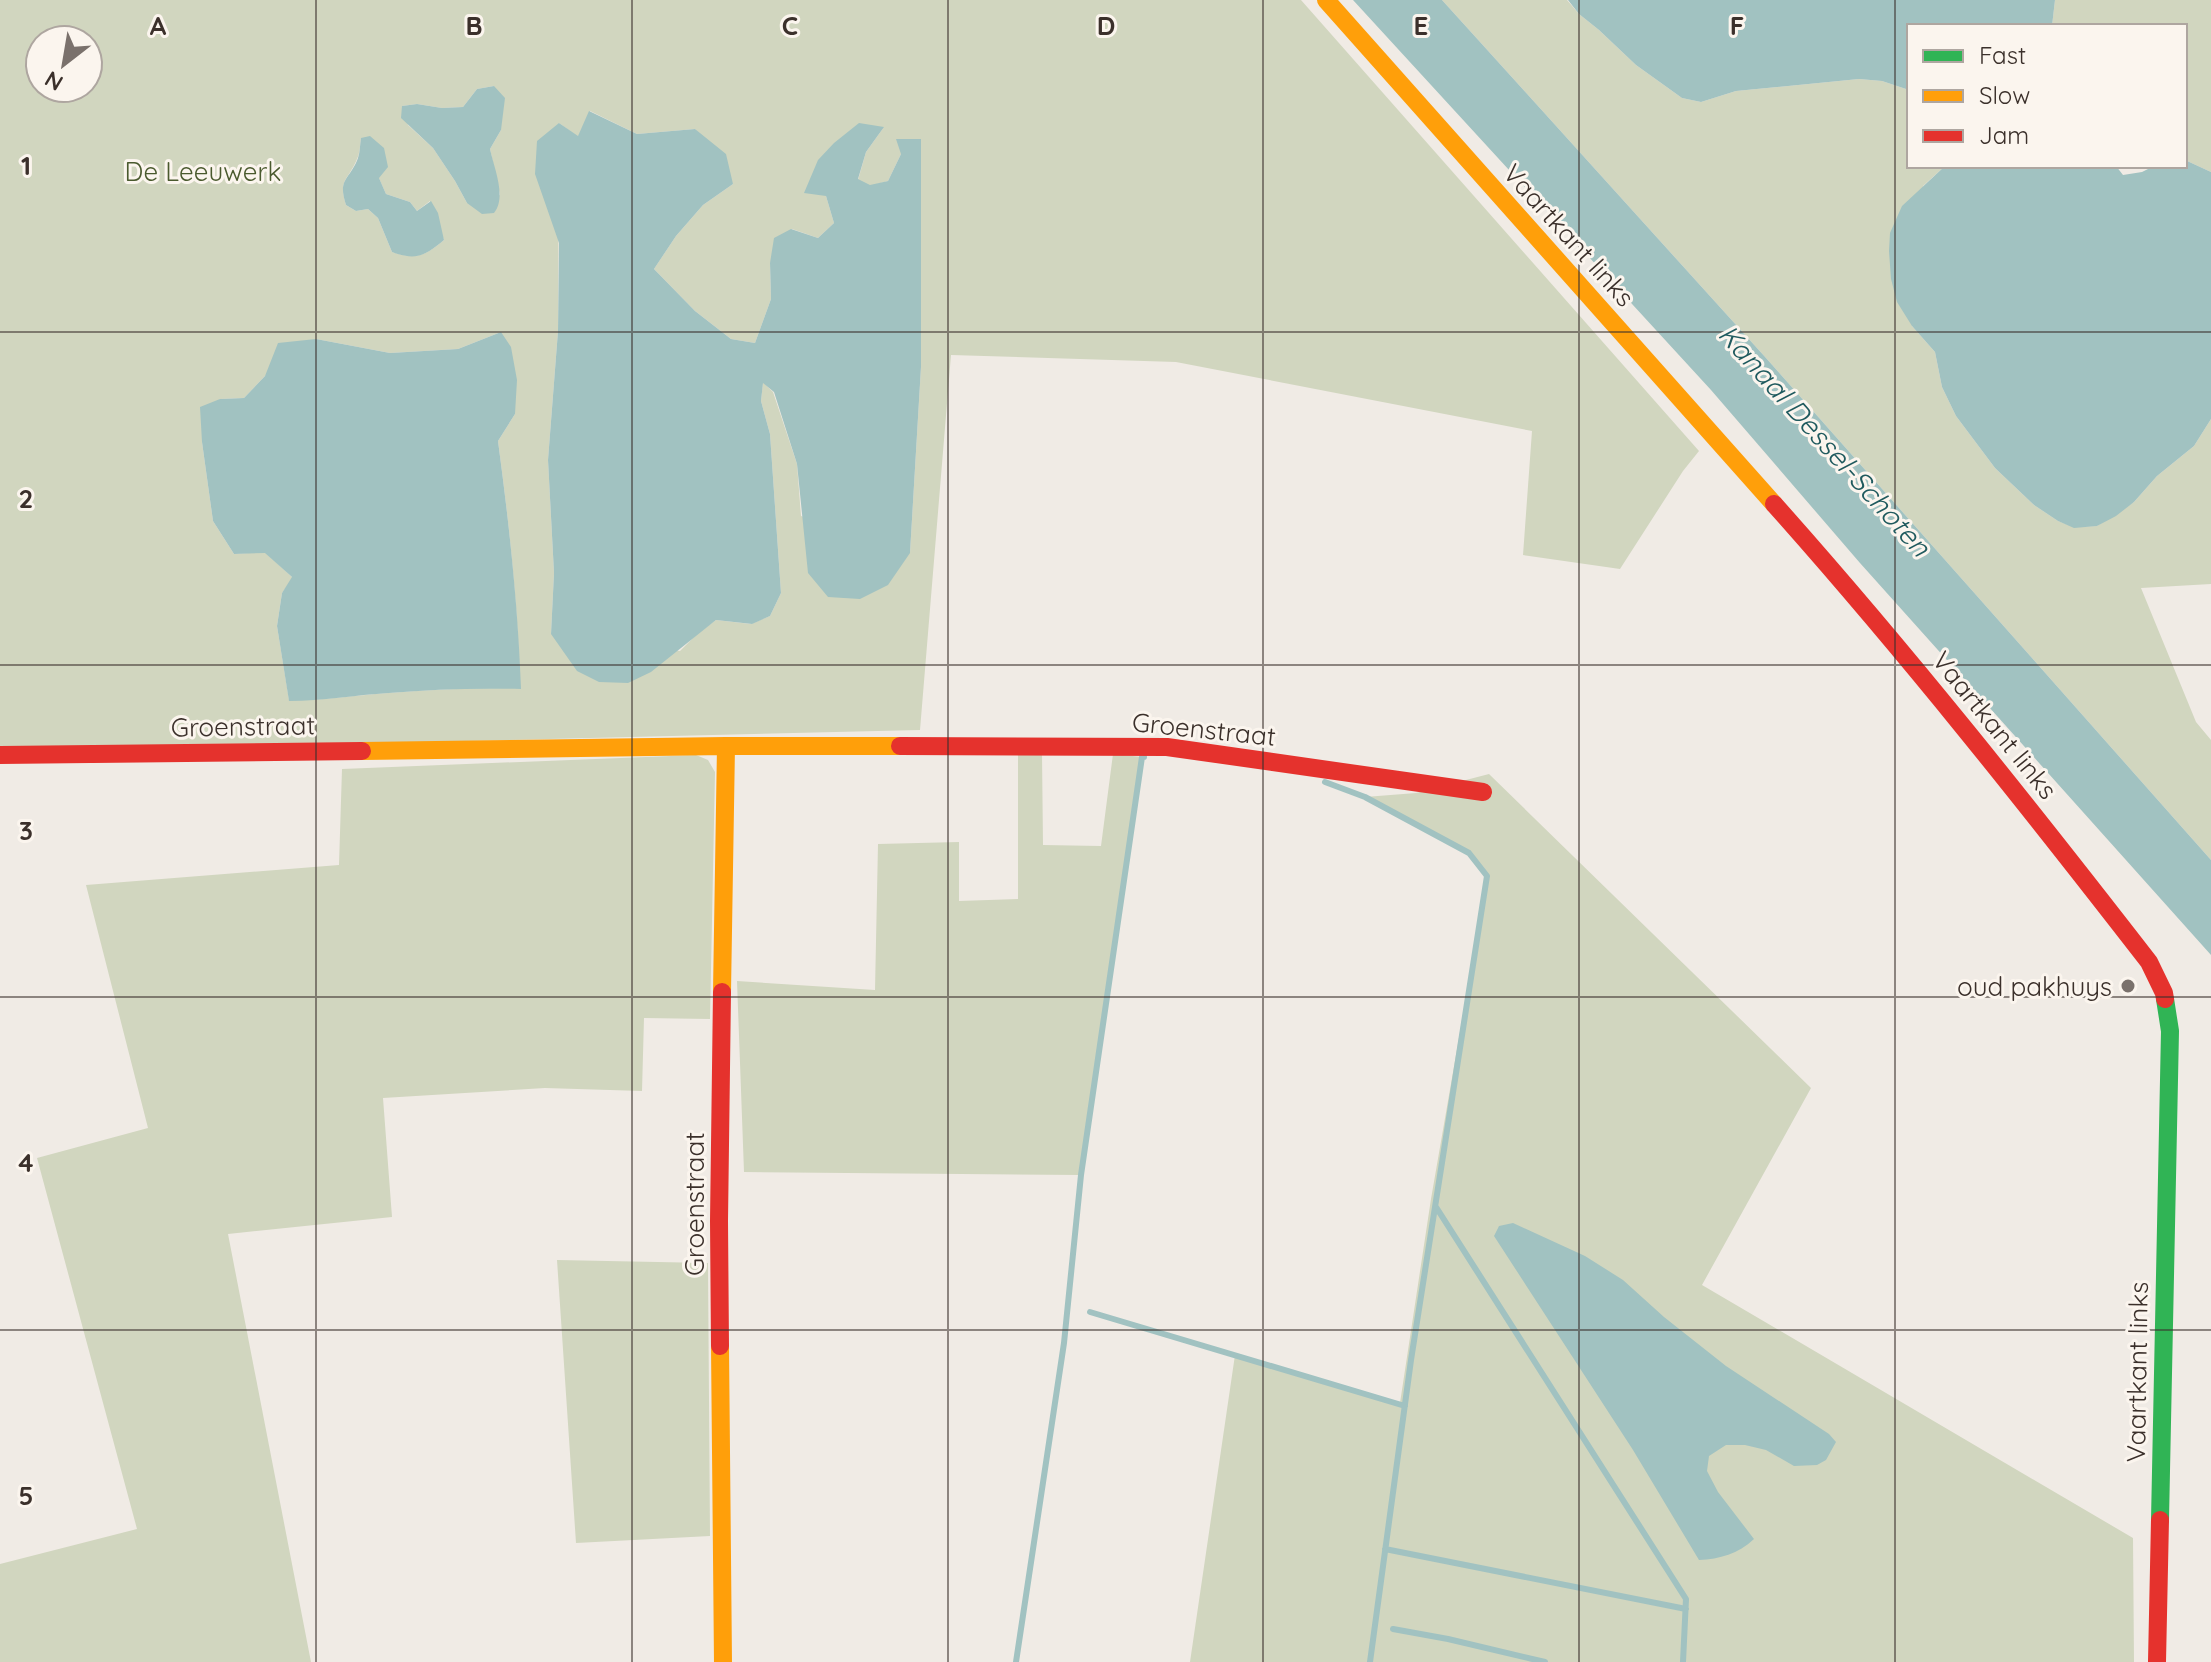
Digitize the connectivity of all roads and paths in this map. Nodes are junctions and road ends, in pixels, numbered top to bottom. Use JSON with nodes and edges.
{"nodes":[{"id":1,"x":1326,"y":0,"type":"edge"},
{"id":2,"x":726,"y":746,"type":"junction"},
{"id":3,"x":0,"y":755,"type":"edge"},
{"id":4,"x":1483,"y":792,"type":"dead end"},
{"id":5,"x":723,"y":1662,"type":"edge"},
{"id":6,"x":2157,"y":1662,"type":"edge"}],
"edges":[{"from":1,"to":6,"type":"street","name":"Vaartkant links"},
{"from":2,"to":3,"type":"street","name":"Groenstraat"},
{"from":2,"to":4,"type":"street","name":"Groenstraat"},
{"from":2,"to":5,"type":"street","name":"Groenstraat"}]}
